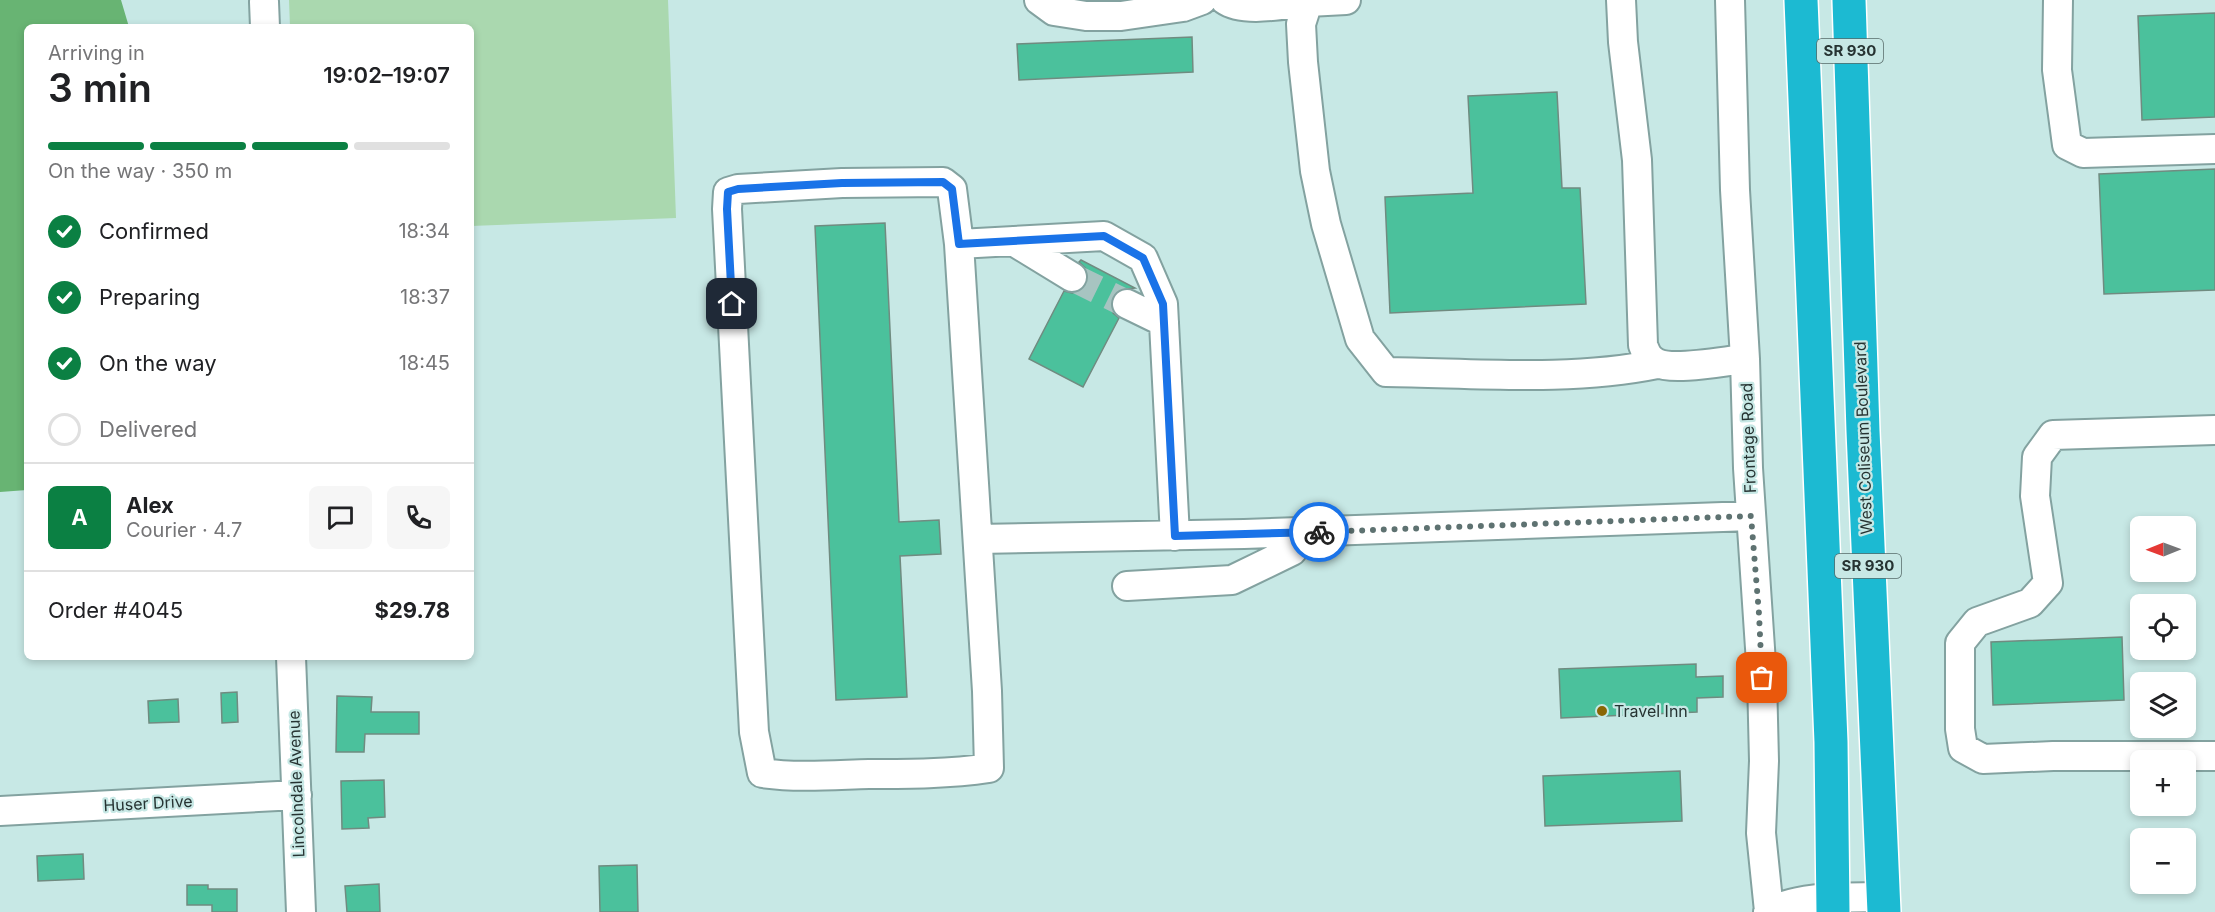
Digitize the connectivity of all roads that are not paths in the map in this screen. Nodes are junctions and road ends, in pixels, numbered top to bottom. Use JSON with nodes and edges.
{"nodes":[{"id":1,"x":1039,"y":0,"type":"edge"},
{"id":2,"x":1202,"y":0,"type":"edge"},
{"id":3,"x":1225,"y":0,"type":"edge"},
{"id":4,"x":1346,"y":0,"type":"edge"},
{"id":5,"x":1621,"y":0,"type":"edge"},
{"id":6,"x":1730,"y":0,"type":"edge"},
{"id":7,"x":1801,"y":0,"type":"edge"},
{"id":8,"x":1849,"y":0,"type":"edge"},
{"id":9,"x":2058,"y":0,"type":"edge"},
{"id":10,"x":1308,"y":2,"type":"junction"},
{"id":11,"x":2215,"y":148,"type":"edge"},
{"id":12,"x":1012,"y":241,"type":"junction"},
{"id":13,"x":959,"y":244,"type":"junction"},
{"id":14,"x":1072,"y":276,"type":"tunnel mouth"},
{"id":15,"x":1126,"y":304,"type":"tunnel mouth"},
{"id":16,"x":1164,"y":322,"type":"junction"},
{"id":17,"x":1745,"y":359,"type":"junction"},
{"id":18,"x":1657,"y":364,"type":"junction"},
{"id":19,"x":2215,"y":430,"type":"edge"},
{"id":20,"x":1751,"y":516,"type":"junction"},
{"id":21,"x":1305,"y":532,"type":"junction"},
{"id":22,"x":1175,"y":536,"type":"junction"},
{"id":23,"x":978,"y":539,"type":"junction"},
{"id":24,"x":1127,"y":586,"type":"dead end"},
{"id":25,"x":291,"y":660,"type":"edge"},
{"id":26,"x":2215,"y":756,"type":"edge"},
{"id":27,"x":297,"y":795,"type":"junction"},
{"id":28,"x":0,"y":811,"type":"edge"},
{"id":29,"x":1833,"y":905,"type":"edge"},
{"id":30,"x":1883,"y":905,"type":"edge"},
{"id":31,"x":302,"y":912,"type":"edge"},
{"id":32,"x":1768,"y":912,"type":"edge"}],
"edges":[{"from":1,"to":2,"type":"street"},
{"from":3,"to":10,"type":"street"},
{"from":4,"to":10,"type":"street"},
{"from":5,"to":18,"type":"street"},
{"from":6,"to":17,"type":"street","name":"Frontage Road"},
{"from":7,"to":29,"type":"highway","number":"SR 930"},
{"from":8,"to":30,"type":"highway","name":"West Coliseum Boulevard","number":"SR 930"},
{"from":9,"to":11,"type":"street"},
{"from":10,"to":18,"type":"street"},
{"from":12,"to":13,"type":"street"},
{"from":12,"to":14,"type":"street"},
{"from":12,"to":16,"type":"street"},
{"from":13,"to":23,"type":"street"},
{"from":13,"to":23,"type":"street"},
{"from":15,"to":16,"type":"street"},
{"from":16,"to":22,"type":"street"},
{"from":17,"to":18,"type":"street"},
{"from":17,"to":20,"type":"street","name":"Frontage Road"},
{"from":19,"to":26,"type":"street"},
{"from":20,"to":21,"type":"street"},
{"from":20,"to":32,"type":"street","name":"Frontage Road"},
{"from":21,"to":22,"type":"street"},
{"from":21,"to":24,"type":"street"},
{"from":22,"to":23,"type":"street"},
{"from":25,"to":27,"type":"street","name":"Lincolndale Avenue"},
{"from":27,"to":28,"type":"street","name":"Huser Drive"},
{"from":27,"to":31,"type":"street","name":"Lincolndale Avenue"},
{"from":29,"to":30,"type":"street"},
{"from":29,"to":32,"type":"street"}]}
